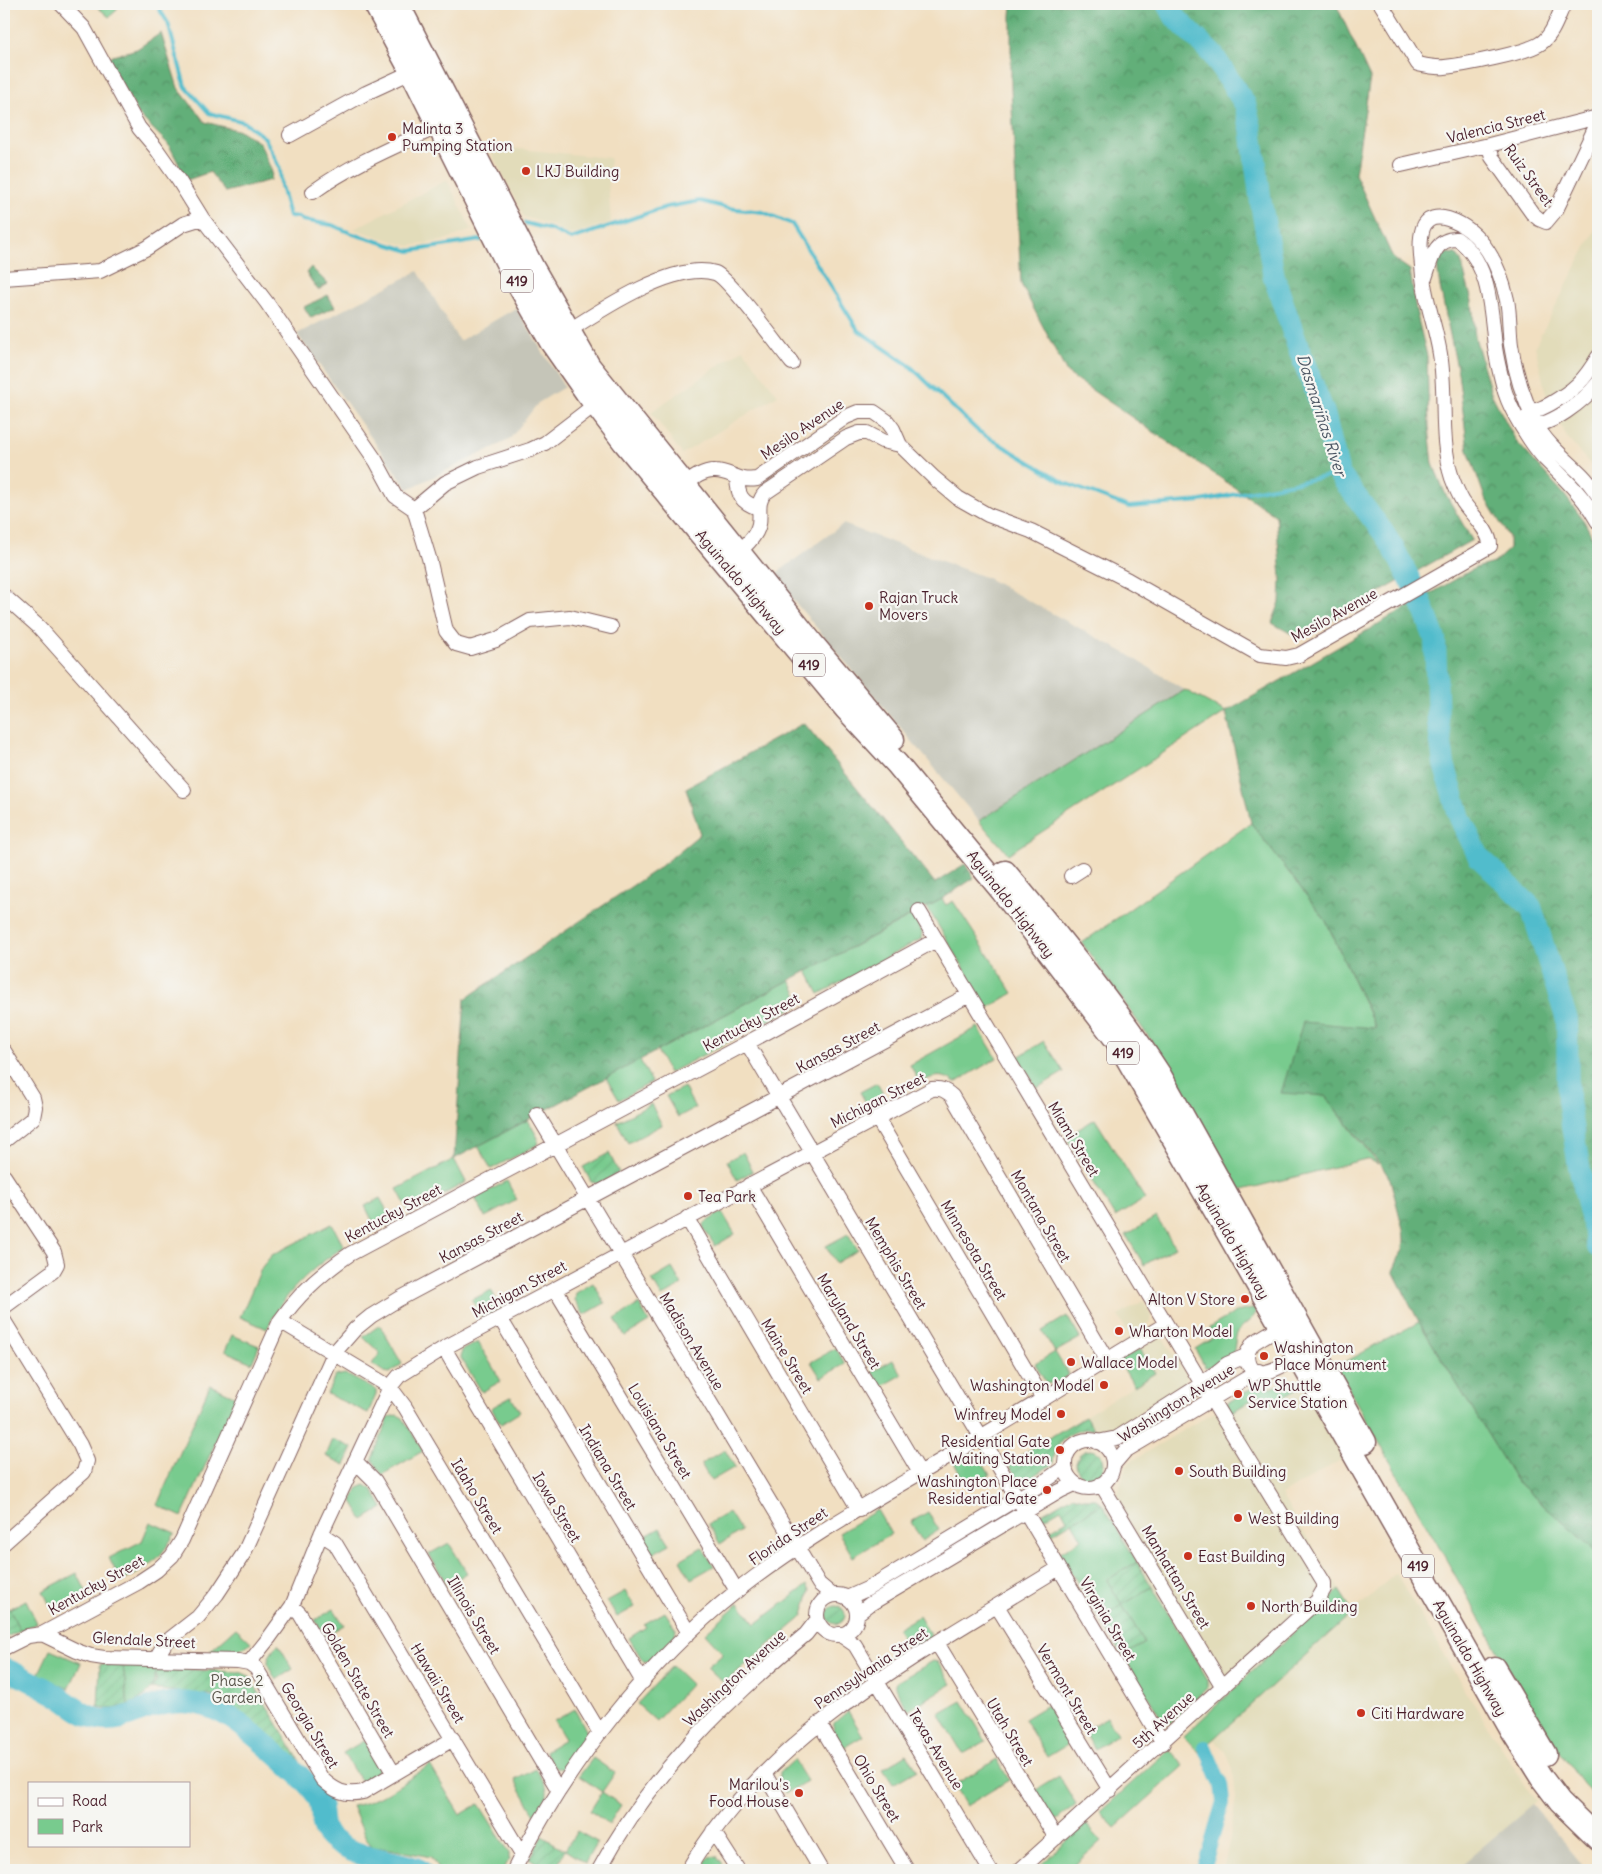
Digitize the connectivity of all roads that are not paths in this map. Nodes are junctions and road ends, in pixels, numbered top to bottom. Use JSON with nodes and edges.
{"nodes":[{"id":1,"x":61,"y":4,"type":"edge"},
{"id":2,"x":375,"y":4,"type":"edge"},
{"id":3,"x":398,"y":4,"type":"edge"},
{"id":4,"x":1381,"y":4,"type":"edge"},
{"id":5,"x":1564,"y":4,"type":"edge"},
{"id":6,"x":421,"y":67,"type":"junction"},
{"id":7,"x":1598,"y":117,"type":"edge"},
{"id":8,"x":1598,"y":122,"type":"edge"},
{"id":9,"x":439,"y":126,"type":"junction"},
{"id":10,"x":290,"y":135,"type":"dead end"},
{"id":11,"x":1489,"y":145,"type":"junction"},
{"id":12,"x":1401,"y":165,"type":"dead end"},
{"id":13,"x":312,"y":192,"type":"dead end"},
{"id":14,"x":202,"y":218,"type":"junction"},
{"id":15,"x":4,"y":278,"type":"edge"},
{"id":16,"x":1424,"y":281,"type":"junction"},
{"id":17,"x":560,"y":336,"type":"junction"},
{"id":18,"x":1598,"y":357,"type":"edge"},
{"id":19,"x":792,"y":363,"type":"dead end"},
{"id":20,"x":1598,"y":383,"type":"edge"},
{"id":21,"x":603,"y":398,"type":"junction"},
{"id":22,"x":1531,"y":412,"type":"junction"},
{"id":23,"x":1521,"y":424,"type":"junction"},
{"id":24,"x":1537,"y":426,"type":"junction"},
{"id":25,"x":900,"y":445,"type":"junction"},
{"id":26,"x":777,"y":466,"type":"junction"},
{"id":27,"x":737,"y":478,"type":"junction"},
{"id":28,"x":785,"y":478,"type":"junction"},
{"id":29,"x":677,"y":490,"type":"junction"},
{"id":30,"x":1598,"y":495,"type":"edge"},
{"id":31,"x":758,"y":508,"type":"junction"},
{"id":32,"x":414,"y":509,"type":"junction"},
{"id":33,"x":1598,"y":522,"type":"edge"},
{"id":34,"x":732,"y":557,"type":"junction"},
{"id":35,"x":4,"y":596,"type":"edge"},
{"id":36,"x":611,"y":627,"type":"dead end"},
{"id":37,"x":184,"y":790,"type":"dead end"},
{"id":38,"x":919,"y":911,"type":"dead end"},
{"id":39,"x":936,"y":940,"type":"junction"},
{"id":40,"x":970,"y":995,"type":"junction"},
{"id":41,"x":747,"y":1043,"type":"junction"},
{"id":42,"x":4,"y":1051,"type":"edge"},
{"id":43,"x":946,"y":1090,"type":"joint"},
{"id":44,"x":779,"y":1097,"type":"junction"},
{"id":45,"x":537,"y":1114,"type":"dead end"},
{"id":46,"x":877,"y":1118,"type":"junction"},
{"id":47,"x":4,"y":1141,"type":"edge"},
{"id":48,"x":555,"y":1145,"type":"junction"},
{"id":49,"x":812,"y":1152,"type":"junction"},
{"id":50,"x":4,"y":1176,"type":"edge"},
{"id":51,"x":749,"y":1185,"type":"junction"},
{"id":52,"x":588,"y":1199,"type":"junction"},
{"id":53,"x":687,"y":1218,"type":"junction"},
{"id":54,"x":620,"y":1253,"type":"junction"},
{"id":55,"x":554,"y":1289,"type":"junction"},
{"id":56,"x":4,"y":1306,"type":"edge"},
{"id":57,"x":500,"y":1318,"type":"junction"},
{"id":58,"x":4,"y":1321,"type":"edge"},
{"id":59,"x":280,"y":1321,"type":"junction"},
{"id":60,"x":1288,"y":1322,"type":"junction"},
{"id":61,"x":1166,"y":1324,"type":"junction"},
{"id":62,"x":444,"y":1348,"type":"junction"},
{"id":63,"x":1305,"y":1352,"type":"junction"},
{"id":64,"x":334,"y":1353,"type":"junction"},
{"id":65,"x":1248,"y":1354,"type":"junction"},
{"id":66,"x":1107,"y":1360,"type":"junction"},
{"id":67,"x":1258,"y":1371,"type":"junction"},
{"id":68,"x":1202,"y":1384,"type":"junction"},
{"id":69,"x":390,"y":1387,"type":"junction"},
{"id":70,"x":1043,"y":1399,"type":"junction"},
{"id":71,"x":1211,"y":1399,"type":"junction"},
{"id":72,"x":980,"y":1438,"type":"junction"},
{"id":73,"x":1097,"y":1442,"type":"junction"},
{"id":74,"x":355,"y":1460,"type":"junction"},
{"id":75,"x":1113,"y":1465,"type":"junction"},
{"id":76,"x":1065,"y":1467,"type":"junction"},
{"id":77,"x":920,"y":1473,"type":"junction"},
{"id":78,"x":1075,"y":1484,"type":"junction"},
{"id":79,"x":1101,"y":1484,"type":"junction"},
{"id":80,"x":1018,"y":1498,"type":"junction"},
{"id":81,"x":859,"y":1510,"type":"junction"},
{"id":82,"x":1025,"y":1511,"type":"junction"},
{"id":83,"x":321,"y":1534,"type":"junction"},
{"id":84,"x":4,"y":1543,"type":"edge"},
{"id":85,"x":796,"y":1547,"type":"junction"},
{"id":86,"x":1059,"y":1568,"type":"junction"},
{"id":87,"x":1324,"y":1589,"type":"joint"},
{"id":88,"x":737,"y":1591,"type":"junction"},
{"id":89,"x":827,"y":1598,"type":"junction"},
{"id":90,"x":847,"y":1598,"type":"junction"},
{"id":91,"x":292,"y":1606,"type":"junction"},
{"id":92,"x":997,"y":1606,"type":"junction"},
{"id":93,"x":855,"y":1620,"type":"junction"},
{"id":94,"x":821,"y":1625,"type":"junction"},
{"id":95,"x":689,"y":1633,"type":"junction"},
{"id":96,"x":42,"y":1634,"type":"junction"},
{"id":97,"x":839,"y":1634,"type":"junction"},
{"id":98,"x":936,"y":1643,"type":"junction"},
{"id":99,"x":855,"y":1645,"type":"junction"},
{"id":100,"x":4,"y":1648,"type":"edge"},
{"id":101,"x":1477,"y":1654,"type":"junction"},
{"id":102,"x":156,"y":1658,"type":"junction"},
{"id":103,"x":249,"y":1663,"type":"junction"},
{"id":104,"x":876,"y":1681,"type":"junction"},
{"id":105,"x":643,"y":1682,"type":"junction"},
{"id":106,"x":1222,"y":1687,"type":"junction"},
{"id":107,"x":819,"y":1723,"type":"junction"},
{"id":108,"x":600,"y":1733,"type":"junction"},
{"id":109,"x":452,"y":1739,"type":"junction"},
{"id":110,"x":1163,"y":1743,"type":"junction"},
{"id":111,"x":764,"y":1773,"type":"junction"},
{"id":112,"x":394,"y":1774,"type":"junction"},
{"id":113,"x":1110,"y":1790,"type":"junction"},
{"id":114,"x":559,"y":1791,"type":"junction"},
{"id":115,"x":1598,"y":1818,"type":"edge"},
{"id":116,"x":714,"y":1831,"type":"junction"},
{"id":117,"x":1056,"y":1838,"type":"junction"},
{"id":118,"x":1598,"y":1839,"type":"edge"},
{"id":119,"x":522,"y":1855,"type":"junction"},
{"id":120,"x":514,"y":1870,"type":"edge"},
{"id":121,"x":599,"y":1870,"type":"edge"},
{"id":122,"x":688,"y":1870,"type":"edge"},
{"id":123,"x":738,"y":1870,"type":"edge"},
{"id":124,"x":821,"y":1870,"type":"edge"},
{"id":125,"x":907,"y":1870,"type":"edge"},
{"id":126,"x":990,"y":1870,"type":"edge"},
{"id":127,"x":1020,"y":1870,"type":"edge"}],
"edges":[{"from":1,"to":14,"type":"street"},
{"from":2,"to":6,"type":"main road","name":"Aguinaldo Highway","number":"419"},
{"from":3,"to":6,"type":"main road","name":"Aguinaldo Highway","number":"419"},
{"from":4,"to":5,"type":"street"},
{"from":6,"to":9,"type":"main road","name":"Aguinaldo Highway","number":"419"},
{"from":6,"to":10,"type":"street"},
{"from":6,"to":17,"type":"main road","name":"Aguinaldo Highway","number":"419"},
{"from":7,"to":11,"type":"street","name":"Valencia Street"},
{"from":8,"to":11,"type":"street","name":"Ruiz Street"},
{"from":9,"to":13,"type":"street"},
{"from":9,"to":17,"type":"main road","name":"Aguinaldo Highway","number":"419"},
{"from":11,"to":12,"type":"street","name":"Valencia Street"},
{"from":14,"to":15,"type":"street"},
{"from":14,"to":32,"type":"street"},
{"from":16,"to":22,"type":"street","name":"Mesilo Avenue"},
{"from":16,"to":23,"type":"street"},
{"from":16,"to":25,"type":"street","name":"Mesilo Avenue"},
{"from":17,"to":19,"type":"street"},
{"from":17,"to":21,"type":"main road","name":"Aguinaldo Highway","number":"419"},
{"from":18,"to":22,"type":"street"},
{"from":20,"to":24,"type":"street"},
{"from":21,"to":29,"type":"main road","name":"Aguinaldo Highway","number":"419"},
{"from":21,"to":32,"type":"street"},
{"from":22,"to":23,"type":"street"},
{"from":22,"to":24,"type":"street","name":"Mesilo Avenue"},
{"from":23,"to":24,"type":"street"},
{"from":23,"to":33,"type":"street"},
{"from":24,"to":30,"type":"street","name":"Mesilo Avenue"},
{"from":25,"to":26,"type":"street","name":"Mesilo Avenue"},
{"from":25,"to":28,"type":"street","name":"Mesilo Avenue"},
{"from":26,"to":27,"type":"street","name":"Mesilo Avenue"},
{"from":26,"to":28,"type":"street"},
{"from":27,"to":29,"type":"street","name":"Mesilo Avenue"},
{"from":27,"to":31,"type":"street"},
{"from":28,"to":31,"type":"street","name":"Mesilo Avenue"},
{"from":29,"to":34,"type":"main road","name":"Aguinaldo Highway","number":"419"},
{"from":31,"to":34,"type":"street","name":"Mesilo Avenue"},
{"from":32,"to":36,"type":"street"},
{"from":34,"to":60,"type":"main road","name":"Aguinaldo Highway","number":"419"},
{"from":35,"to":37,"type":"street"},
{"from":38,"to":39,"type":"street","name":"Miami Street"},
{"from":39,"to":40,"type":"street","name":"Miami Street"},
{"from":39,"to":41,"type":"street","name":"Kentucky Street"},
{"from":40,"to":44,"type":"street","name":"Kansas Street"},
{"from":40,"to":61,"type":"street","name":"Miami Street"},
{"from":41,"to":44,"type":"street","name":"Memphis Street"},
{"from":41,"to":48,"type":"street","name":"Kentucky Street"},
{"from":42,"to":47,"type":"street"},
{"from":43,"to":46,"type":"street","name":"Michigan Street"},
{"from":43,"to":66,"type":"street","name":"Montana Street"},
{"from":44,"to":49,"type":"street","name":"Memphis Street"},
{"from":44,"to":52,"type":"street","name":"Kansas Street"},
{"from":45,"to":48,"type":"street","name":"Madison Avenue"},
{"from":46,"to":49,"type":"street","name":"Michigan Street"},
{"from":46,"to":70,"type":"street","name":"Minnesota Street"},
{"from":48,"to":52,"type":"street","name":"Madison Avenue"},
{"from":48,"to":59,"type":"street","name":"Kentucky Street"},
{"from":49,"to":51,"type":"street","name":"Michigan Street"},
{"from":49,"to":72,"type":"street","name":"Memphis Street"},
{"from":50,"to":56,"type":"street"},
{"from":51,"to":53,"type":"street","name":"Michigan Street"},
{"from":51,"to":77,"type":"street","name":"Maryland Street"},
{"from":52,"to":54,"type":"street","name":"Madison Avenue"},
{"from":52,"to":64,"type":"street","name":"Kansas Street"},
{"from":53,"to":54,"type":"street","name":"Michigan Street"},
{"from":53,"to":81,"type":"street","name":"Maine Street"},
{"from":54,"to":55,"type":"street","name":"Michigan Street"},
{"from":54,"to":85,"type":"street","name":"Madison Avenue"},
{"from":55,"to":57,"type":"street","name":"Michigan Street"},
{"from":55,"to":88,"type":"street","name":"Louisiana Street"},
{"from":57,"to":62,"type":"street","name":"Michigan Street"},
{"from":57,"to":95,"type":"street","name":"Indiana Street"},
{"from":58,"to":84,"type":"street"},
{"from":59,"to":64,"type":"street","name":"Idaho Street"},
{"from":59,"to":96,"type":"street","name":"Kentucky Street"},
{"from":60,"to":63,"type":"main road","name":"Aguinaldo Highway","number":"419"},
{"from":60,"to":65,"type":"street","name":"Washington Avenue"},
{"from":61,"to":66,"type":"street","name":"Florida Street"},
{"from":61,"to":68,"type":"street","name":"Miami Street"},
{"from":62,"to":69,"type":"street","name":"Michigan Street"},
{"from":62,"to":105,"type":"street","name":"Iowa Street"},
{"from":63,"to":67,"type":"street","name":"Washington Avenue"},
{"from":63,"to":101,"type":"main road","name":"Aguinaldo Highway","number":"419"},
{"from":64,"to":69,"type":"street","name":"Idaho Street"},
{"from":64,"to":102,"type":"street","name":"Kansas Street"},
{"from":65,"to":67,"type":"street","name":"Washington Avenue"},
{"from":65,"to":68,"type":"street","name":"Washington Avenue"},
{"from":65,"to":68,"type":"street","name":"Washington Avenue"},
{"from":66,"to":70,"type":"street","name":"Florida Street"},
{"from":67,"to":71,"type":"street","name":"Washington Avenue"},
{"from":68,"to":71,"type":"street","name":"Miami Street"},
{"from":68,"to":73,"type":"street","name":"Washington Avenue"},
{"from":69,"to":74,"type":"street","name":"Michigan Street"},
{"from":69,"to":108,"type":"street","name":"Idaho Street"},
{"from":70,"to":72,"type":"street","name":"Florida Street"},
{"from":71,"to":75,"type":"street","name":"Washington Avenue"},
{"from":71,"to":87,"type":"street","name":"Miami Street"},
{"from":72,"to":77,"type":"street","name":"Florida Street"},
{"from":72,"to":80,"type":"street","name":"Memphis Street"},
{"from":73,"to":75,"type":"street"},
{"from":73,"to":76,"type":"street"},
{"from":74,"to":83,"type":"street","name":"Michigan Street"},
{"from":74,"to":114,"type":"street","name":"Illinois Street"},
{"from":75,"to":79,"type":"street"},
{"from":76,"to":78,"type":"street"},
{"from":76,"to":80,"type":"street"},
{"from":77,"to":81,"type":"street","name":"Florida Street"},
{"from":78,"to":79,"type":"street"},
{"from":78,"to":82,"type":"street"},
{"from":79,"to":106,"type":"street","name":"Manhattan Street"},
{"from":80,"to":82,"type":"street","name":"Memphis Street"},
{"from":80,"to":90,"type":"street"},
{"from":81,"to":85,"type":"street","name":"Florida Street"},
{"from":82,"to":86,"type":"street","name":"Virginia Street"},
{"from":82,"to":93,"type":"street"},
{"from":83,"to":91,"type":"street","name":"Michigan Street"},
{"from":83,"to":109,"type":"street","name":"Hawaii Street"},
{"from":85,"to":88,"type":"street","name":"Florida Street"},
{"from":85,"to":89,"type":"street","name":"Madison Avenue"},
{"from":86,"to":92,"type":"street","name":"Pennsylvania Street"},
{"from":86,"to":110,"type":"street","name":"Virginia Street"},
{"from":87,"to":106,"type":"street","name":"5th Avenue"},
{"from":88,"to":95,"type":"street","name":"Florida Street"},
{"from":89,"to":90,"type":"street"},
{"from":89,"to":94,"type":"street"},
{"from":90,"to":93,"type":"street"},
{"from":91,"to":103,"type":"street","name":"Michigan Street"},
{"from":91,"to":112,"type":"street","name":"Golden State Street"},
{"from":92,"to":98,"type":"street","name":"Pennsylvania Street"},
{"from":92,"to":113,"type":"street","name":"Vermont Street"},
{"from":93,"to":97,"type":"street"},
{"from":93,"to":99,"type":"street","name":"Texas Avenue"},
{"from":94,"to":97,"type":"street"},
{"from":94,"to":121,"type":"street","name":"Washington Avenue"},
{"from":95,"to":105,"type":"street","name":"Florida Street"},
{"from":96,"to":100,"type":"street","name":"Kentucky Street"},
{"from":96,"to":102,"type":"street","name":"Glendale Street"},
{"from":97,"to":99,"type":"street","name":"Texas Avenue"},
{"from":98,"to":104,"type":"street","name":"Pennsylvania Street"},
{"from":98,"to":117,"type":"street","name":"Utah Street"},
{"from":99,"to":104,"type":"street","name":"Texas Avenue"},
{"from":101,"to":115,"type":"main road","name":"Aguinaldo Highway","number":"419"},
{"from":101,"to":118,"type":"main road","name":"Aguinaldo Highway","number":"419"},
{"from":102,"to":103,"type":"street","name":"Glendale Street"},
{"from":103,"to":112,"type":"street","name":"Georgia Street"},
{"from":104,"to":107,"type":"street","name":"Pennsylvania Street"},
{"from":104,"to":126,"type":"street","name":"Texas Avenue"},
{"from":105,"to":108,"type":"street","name":"Florida Street"},
{"from":106,"to":110,"type":"street","name":"5th Avenue"},
{"from":107,"to":111,"type":"street","name":"Pennsylvania Street"},
{"from":107,"to":125,"type":"street","name":"Ohio Street"},
{"from":108,"to":114,"type":"street","name":"Florida Street"},
{"from":109,"to":112,"type":"street"},
{"from":109,"to":119,"type":"street","name":"Hawaii Street"},
{"from":110,"to":113,"type":"street","name":"5th Avenue"},
{"from":111,"to":116,"type":"street","name":"Pennsylvania Street"},
{"from":111,"to":124,"type":"street"},
{"from":113,"to":117,"type":"street","name":"5th Avenue"},
{"from":114,"to":119,"type":"street","name":"Florida Street"},
{"from":116,"to":122,"type":"street","name":"Pennsylvania Street"},
{"from":116,"to":123,"type":"street"},
{"from":117,"to":127,"type":"street","name":"5th Avenue"},
{"from":119,"to":120,"type":"street","name":"Florida Street"}]}
